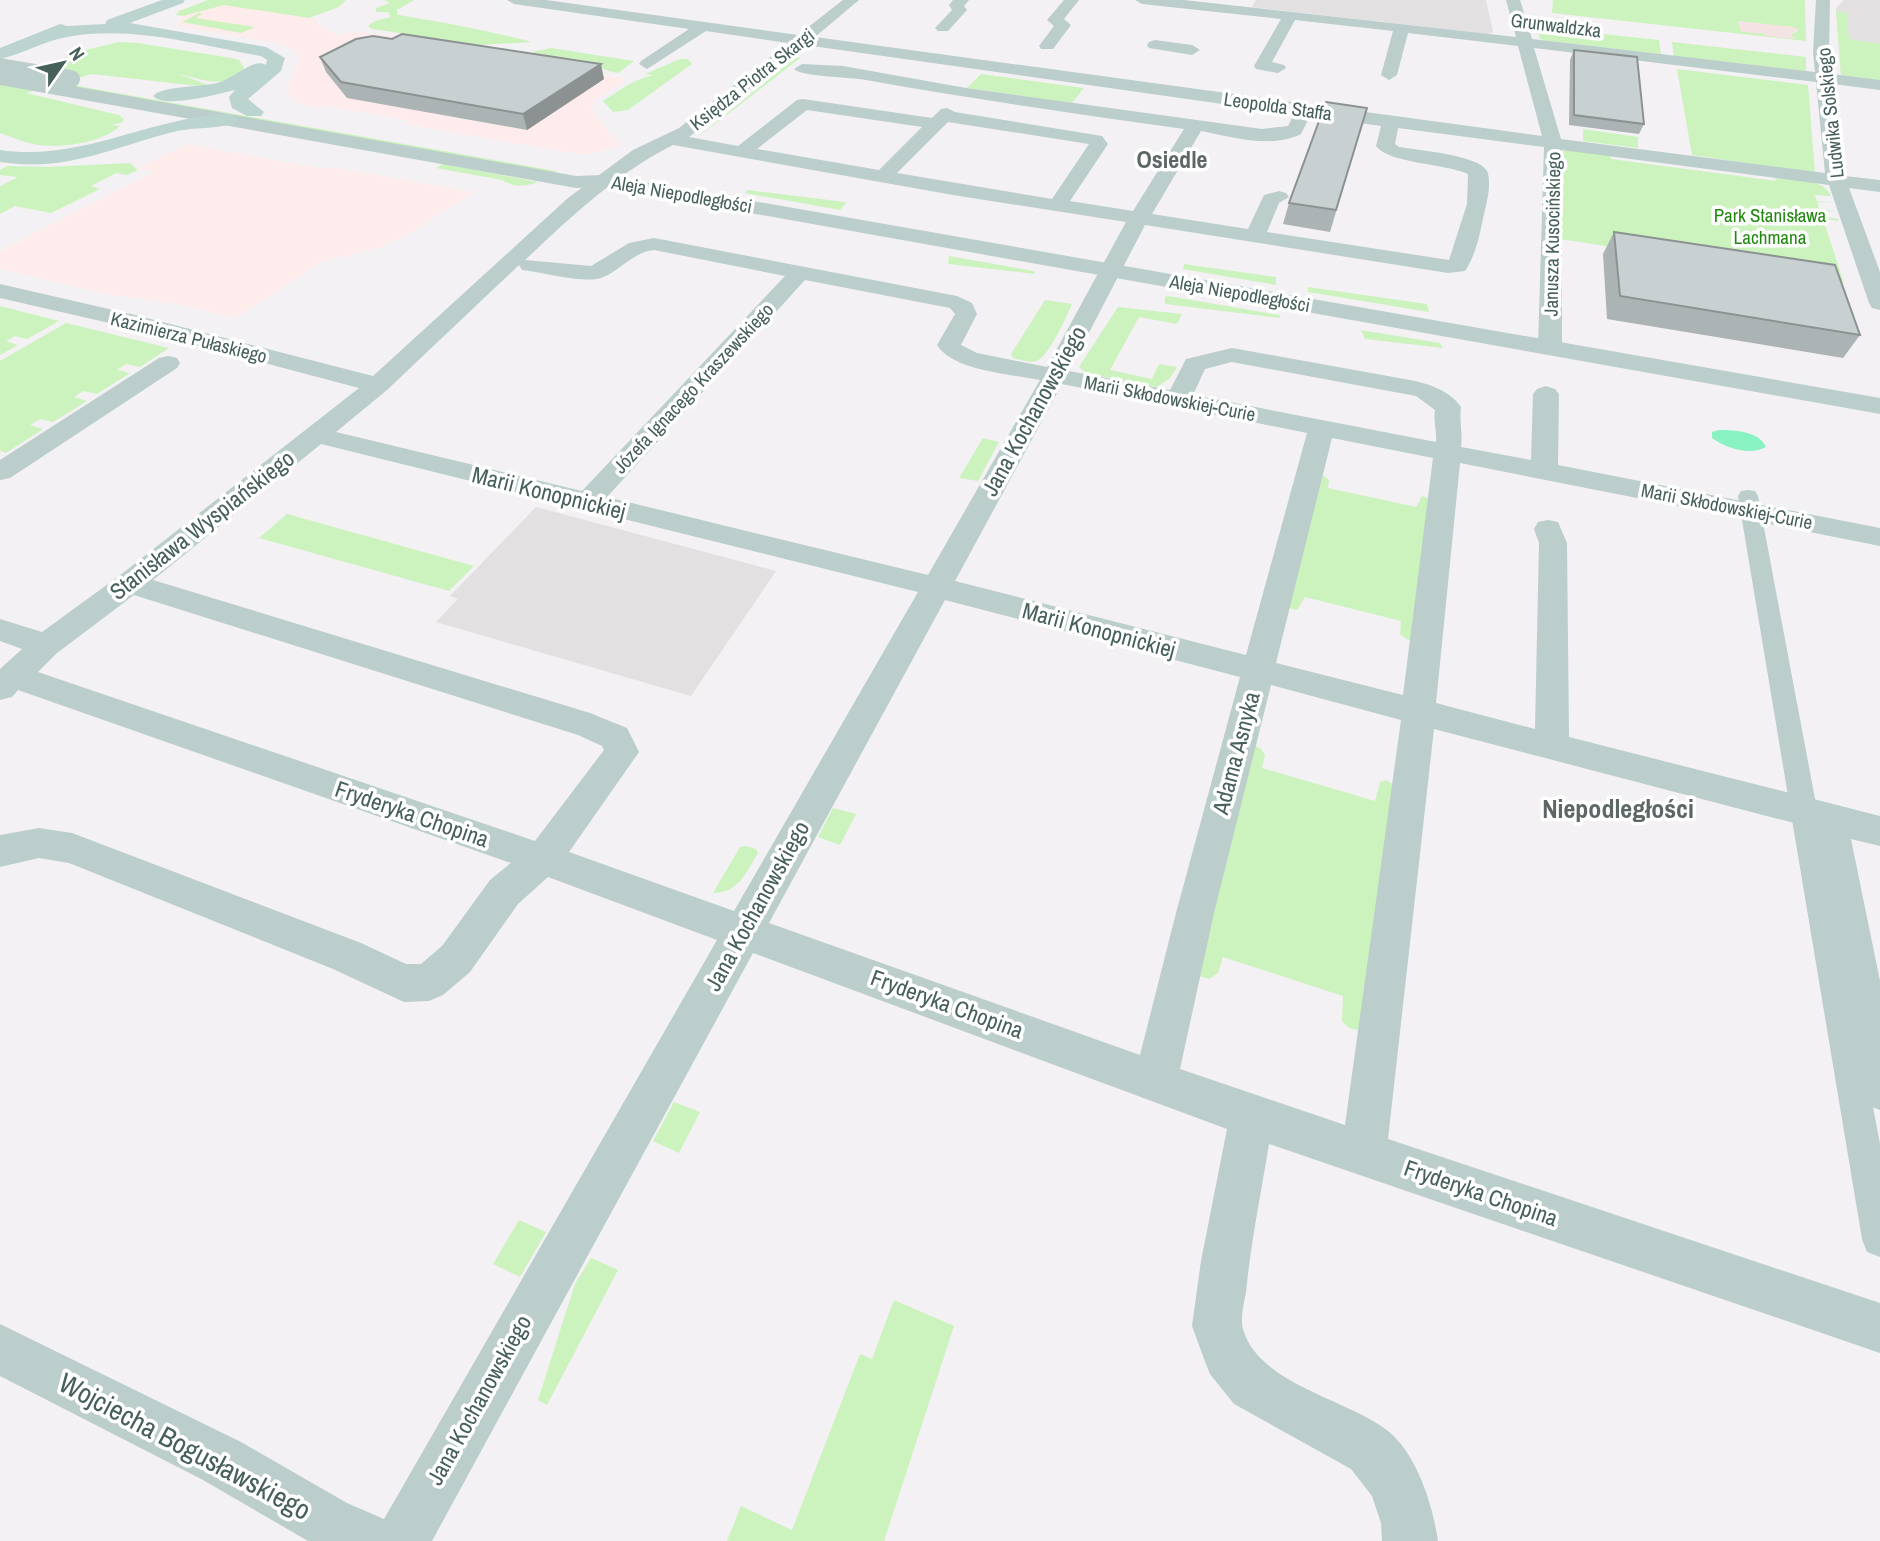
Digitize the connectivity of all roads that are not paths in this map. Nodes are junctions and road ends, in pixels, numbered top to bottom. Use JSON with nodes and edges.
{"nodes":[{"id":1,"x":177,"y":0,"type":"edge"},
{"id":2,"x":514,"y":0,"type":"edge"},
{"id":3,"x":852,"y":0,"type":"edge"},
{"id":4,"x":962,"y":0,"type":"edge"},
{"id":5,"x":1072,"y":0,"type":"edge"},
{"id":6,"x":1143,"y":0,"type":"edge"},
{"id":7,"x":1513,"y":0,"type":"edge"},
{"id":8,"x":1823,"y":0,"type":"edge"},
{"id":9,"x":142,"y":6,"type":"edge"},
{"id":10,"x":115,"y":8,"type":"junction"},
{"id":11,"x":1290,"y":16,"type":"junction"},
{"id":12,"x":704,"y":26,"type":"junction"},
{"id":13,"x":943,"y":28,"type":"dead end"},
{"id":14,"x":1402,"y":28,"type":"junction"},
{"id":15,"x":103,"y":29,"type":"junction"},
{"id":16,"x":149,"y":34,"type":"junction"},
{"id":17,"x":802,"y":38,"type":"junction"},
{"id":18,"x":1526,"y":43,"type":"junction"},
{"id":19,"x":1154,"y":45,"type":"dead end"},
{"id":20,"x":1046,"y":46,"type":"dead end"},
{"id":21,"x":38,"y":47,"type":"junction"},
{"id":22,"x":1192,"y":50,"type":"dead end"},
{"id":23,"x":0,"y":54,"type":"edge"},
{"id":24,"x":647,"y":64,"type":"dead end"},
{"id":25,"x":1278,"y":68,"type":"dead end"},
{"id":26,"x":0,"y":69,"type":"edge"},
{"id":27,"x":802,"y":69,"type":"dead end"},
{"id":28,"x":1389,"y":75,"type":"dead end"},
{"id":29,"x":1824,"y":78,"type":"junction"},
{"id":30,"x":0,"y":79,"type":"edge"},
{"id":31,"x":1880,"y":85,"type":"edge"},
{"id":32,"x":966,"y":93,"type":"junction"},
{"id":33,"x":162,"y":96,"type":"junction"},
{"id":34,"x":133,"y":103,"type":"junction"},
{"id":35,"x":1304,"y":110,"type":"junction"},
{"id":36,"x":254,"y":112,"type":"junction"},
{"id":37,"x":227,"y":120,"type":"junction"},
{"id":38,"x":939,"y":120,"type":"junction"},
{"id":39,"x":1391,"y":122,"type":"junction"},
{"id":40,"x":1195,"y":125,"type":"junction"},
{"id":41,"x":683,"y":136,"type":"junction"},
{"id":42,"x":1553,"y":143,"type":"junction"},
{"id":43,"x":0,"y":146,"type":"edge"},
{"id":44,"x":742,"y":152,"type":"junction"},
{"id":45,"x":0,"y":156,"type":"edge"},
{"id":46,"x":883,"y":177,"type":"junction"},
{"id":47,"x":1836,"y":181,"type":"junction"},
{"id":48,"x":631,"y":186,"type":"junction"},
{"id":49,"x":1880,"y":186,"type":"edge"},
{"id":50,"x":606,"y":187,"type":"junction"},
{"id":51,"x":1279,"y":197,"type":"dead end"},
{"id":52,"x":1057,"y":205,"type":"junction"},
{"id":53,"x":1139,"y":218,"type":"junction"},
{"id":54,"x":572,"y":232,"type":"dead end"},
{"id":55,"x":1256,"y":235,"type":"junction"},
{"id":56,"x":530,"y":265,"type":"junction"},
{"id":57,"x":1112,"y":271,"type":"junction"},
{"id":58,"x":800,"y":273,"type":"junction"},
{"id":59,"x":0,"y":291,"type":"edge"},
{"id":60,"x":1880,"y":303,"type":"edge"},
{"id":61,"x":1550,"y":347,"type":"junction"},
{"id":62,"x":168,"y":363,"type":"dead end"},
{"id":63,"x":404,"y":363,"type":"junction"},
{"id":64,"x":1055,"y":375,"type":"junction"},
{"id":65,"x":378,"y":385,"type":"junction"},
{"id":66,"x":1546,"y":394,"type":"dead end"},
{"id":67,"x":1179,"y":398,"type":"junction"},
{"id":68,"x":1880,"y":406,"type":"edge"},
{"id":69,"x":1321,"y":428,"type":"junction"},
{"id":70,"x":318,"y":435,"type":"junction"},
{"id":71,"x":1448,"y":452,"type":"junction"},
{"id":72,"x":1544,"y":469,"type":"junction"},
{"id":73,"x":0,"y":472,"type":"edge"},
{"id":74,"x":586,"y":503,"type":"junction"},
{"id":75,"x":1749,"y":503,"type":"junction"},
{"id":76,"x":1548,"y":529,"type":"dead end"},
{"id":77,"x":1880,"y":537,"type":"edge"},
{"id":78,"x":130,"y":583,"type":"junction"},
{"id":79,"x":935,"y":587,"type":"junction"},
{"id":80,"x":0,"y":630,"type":"edge"},
{"id":81,"x":46,"y":645,"type":"junction"},
{"id":82,"x":1258,"y":671,"type":"junction"},
{"id":83,"x":7,"y":682,"type":"edge"},
{"id":84,"x":1419,"y":713,"type":"junction"},
{"id":85,"x":1552,"y":746,"type":"junction"},
{"id":86,"x":1816,"y":815,"type":"junction"},
{"id":87,"x":1880,"y":831,"type":"edge"},
{"id":88,"x":0,"y":851,"type":"edge"},
{"id":89,"x":543,"y":859,"type":"junction"},
{"id":90,"x":744,"y":931,"type":"junction"},
{"id":91,"x":1156,"y":1079,"type":"junction"},
{"id":92,"x":1880,"y":1089,"type":"edge"},
{"id":93,"x":1252,"y":1116,"type":"junction"},
{"id":94,"x":1364,"y":1153,"type":"junction"},
{"id":95,"x":1880,"y":1239,"type":"edge"},
{"id":96,"x":1880,"y":1328,"type":"edge"},
{"id":97,"x":0,"y":1349,"type":"edge"},
{"id":98,"x":371,"y":1541,"type":"edge"},
{"id":99,"x":402,"y":1541,"type":"edge"},
{"id":100,"x":1409,"y":1541,"type":"edge"}],
"edges":[{"from":1,"to":9,"type":"main road"},
{"from":2,"to":12,"type":"street","name":"Leopolda Staffa"},
{"from":3,"to":17,"type":"street","name":"Księdza Piotra Skargi"},
{"from":4,"to":13,"type":"street"},
{"from":5,"to":20,"type":"street"},
{"from":6,"to":11,"type":"street","name":"Grunwaldzka"},
{"from":7,"to":18,"type":"street","name":"Janusza Kusocińskiego"},
{"from":8,"to":29,"type":"street","name":"Ludwika Solskiego"},
{"from":9,"to":10,"type":"main road"},
{"from":9,"to":15,"type":"main road"},
{"from":9,"to":16,"type":"main road"},
{"from":10,"to":15,"type":"main road"},
{"from":10,"to":21,"type":"main road"},
{"from":11,"to":14,"type":"street","name":"Grunwaldzka"},
{"from":11,"to":25,"type":"street"},
{"from":12,"to":17,"type":"street","name":"Leopolda Staffa"},
{"from":12,"to":24,"type":"street"},
{"from":14,"to":18,"type":"street","name":"Grunwaldzka"},
{"from":14,"to":28,"type":"street"},
{"from":15,"to":16,"type":"main road"},
{"from":15,"to":21,"type":"main road"},
{"from":16,"to":21,"type":"main road"},
{"from":16,"to":33,"type":"main road"},
{"from":16,"to":36,"type":"main road"},
{"from":17,"to":35,"type":"street","name":"Leopolda Staffa"},
{"from":17,"to":41,"type":"street","name":"Księdza Piotra Skargi"},
{"from":18,"to":29,"type":"street","name":"Grunwaldzka"},
{"from":18,"to":42,"type":"street","name":"Janusza Kusocińskiego"},
{"from":19,"to":22,"type":"street"},
{"from":21,"to":23,"type":"main road"},
{"from":21,"to":26,"type":"main road"},
{"from":26,"to":33,"type":"street","name":"Aleja Niepodległości","bridge":true},
{"from":27,"to":32,"type":"street"},
{"from":29,"to":31,"type":"street","name":"Grunwaldzka"},
{"from":29,"to":47,"type":"street","name":"Ludwika Solskiego"},
{"from":30,"to":34,"type":"street","name":"Aleja Niepodległości"},
{"from":32,"to":38,"type":"street"},
{"from":32,"to":40,"type":"street"},
{"from":33,"to":36,"type":"street","name":"Aleja Niepodległości"},
{"from":34,"to":37,"type":"street","name":"Aleja Niepodległości"},
{"from":34,"to":43,"type":"main road"},
{"from":35,"to":39,"type":"street","name":"Leopolda Staffa"},
{"from":35,"to":40,"type":"street"},
{"from":36,"to":50,"type":"street","name":"Aleja Niepodległości"},
{"from":37,"to":45,"type":"main road"},
{"from":37,"to":50,"type":"street","name":"Aleja Niepodległości"},
{"from":38,"to":44,"type":"street"},
{"from":38,"to":46,"type":"street"},
{"from":38,"to":52,"type":"street"},
{"from":39,"to":42,"type":"street","name":"Leopolda Staffa"},
{"from":39,"to":55,"type":"street"},
{"from":40,"to":53,"type":"street","name":"Jana Kochanowskiego"},
{"from":41,"to":44,"type":"street"},
{"from":41,"to":48,"type":"street","name":"Księdza Piotra Skargi"},
{"from":41,"to":50,"type":"street","name":"Księdza Piotra Skargi"},
{"from":42,"to":47,"type":"street","name":"Leopolda Staffa"},
{"from":42,"to":61,"type":"street","name":"Janusza Kusocińskiego"},
{"from":44,"to":46,"type":"street"},
{"from":46,"to":52,"type":"street"},
{"from":47,"to":49,"type":"street","name":"Leopolda Staffa"},
{"from":47,"to":60,"type":"street","name":"Ludwika Solskiego"},
{"from":48,"to":50,"type":"street","name":"Aleja Niepodległości"},
{"from":48,"to":57,"type":"street","name":"Aleja Niepodległości"},
{"from":50,"to":63,"type":"street","name":"Stanisława Wyspiańskiego"},
{"from":51,"to":55,"type":"street"},
{"from":52,"to":53,"type":"street"},
{"from":53,"to":55,"type":"street"},
{"from":53,"to":57,"type":"street","name":"Jana Kochanowskiego"},
{"from":54,"to":56,"type":"street","name":"Stanisława Wyspiańskiego"},
{"from":56,"to":58,"type":"street","name":"Marii Skłodowskiej-Curie"},
{"from":56,"to":63,"type":"street","name":"Stanisława Wyspiańskiego"},
{"from":57,"to":61,"type":"street","name":"Aleja Niepodległości"},
{"from":57,"to":64,"type":"street","name":"Jana Kochanowskiego"},
{"from":58,"to":64,"type":"street","name":"Marii Skłodowskiej-Curie"},
{"from":58,"to":74,"type":"street","name":"Józefa Ignacego Kraszewskiego"},
{"from":59,"to":65,"type":"street","name":"Kazimierza Pułaskiego"},
{"from":61,"to":68,"type":"street","name":"Aleja Niepodległości"},
{"from":62,"to":73,"type":"street"},
{"from":63,"to":65,"type":"street","name":"Stanisława Wyspiańskiego"},
{"from":64,"to":67,"type":"street","name":"Marii Skłodowskiej-Curie"},
{"from":64,"to":79,"type":"street","name":"Jana Kochanowskiego"},
{"from":65,"to":70,"type":"street","name":"Stanisława Wyspiańskiego"},
{"from":66,"to":72,"type":"street"},
{"from":67,"to":69,"type":"street","name":"Marii Skłodowskiej-Curie"},
{"from":67,"to":71,"type":"street"},
{"from":69,"to":71,"type":"street","name":"Marii Skłodowskiej-Curie"},
{"from":69,"to":82,"type":"street","name":"Adama Asnyka"},
{"from":70,"to":74,"type":"street","name":"Marii Konopnickiej"},
{"from":70,"to":78,"type":"street","name":"Stanisława Wyspiańskiego"},
{"from":71,"to":72,"type":"street","name":"Marii Skłodowskiej-Curie"},
{"from":71,"to":84,"type":"street"},
{"from":72,"to":75,"type":"street","name":"Marii Skłodowskiej-Curie"},
{"from":74,"to":79,"type":"street","name":"Marii Konopnickiej"},
{"from":75,"to":77,"type":"street","name":"Marii Skłodowskiej-Curie"},
{"from":75,"to":86,"type":"street"},
{"from":76,"to":85,"type":"street"},
{"from":78,"to":81,"type":"street","name":"Stanisława Wyspiańskiego"},
{"from":78,"to":89,"type":"street"},
{"from":79,"to":82,"type":"street","name":"Marii Konopnickiej"},
{"from":79,"to":90,"type":"street","name":"Jana Kochanowskiego"},
{"from":80,"to":81,"type":"street"},
{"from":81,"to":83,"type":"street","name":"Stanisława Wyspiańskiego"},
{"from":82,"to":84,"type":"street","name":"Marii Konopnickiej"},
{"from":82,"to":91,"type":"street","name":"Adama Asnyka"},
{"from":83,"to":89,"type":"street","name":"Fryderyka Chopina"},
{"from":84,"to":85,"type":"street","name":"Marii Konopnickiej"},
{"from":84,"to":94,"type":"street"},
{"from":85,"to":86,"type":"street","name":"Marii Konopnickiej"},
{"from":86,"to":87,"type":"street","name":"Marii Konopnickiej"},
{"from":86,"to":92,"type":"street"},
{"from":86,"to":95,"type":"street"},
{"from":88,"to":89,"type":"street"},
{"from":89,"to":90,"type":"street","name":"Fryderyka Chopina"},
{"from":90,"to":91,"type":"street","name":"Fryderyka Chopina"},
{"from":90,"to":99,"type":"street","name":"Jana Kochanowskiego"},
{"from":91,"to":93,"type":"street","name":"Fryderyka Chopina"},
{"from":93,"to":94,"type":"street","name":"Fryderyka Chopina"},
{"from":93,"to":100,"type":"street"},
{"from":94,"to":96,"type":"street","name":"Fryderyka Chopina"},
{"from":97,"to":98,"type":"street","name":"Wojciecha Bogusławskiego"}]}
